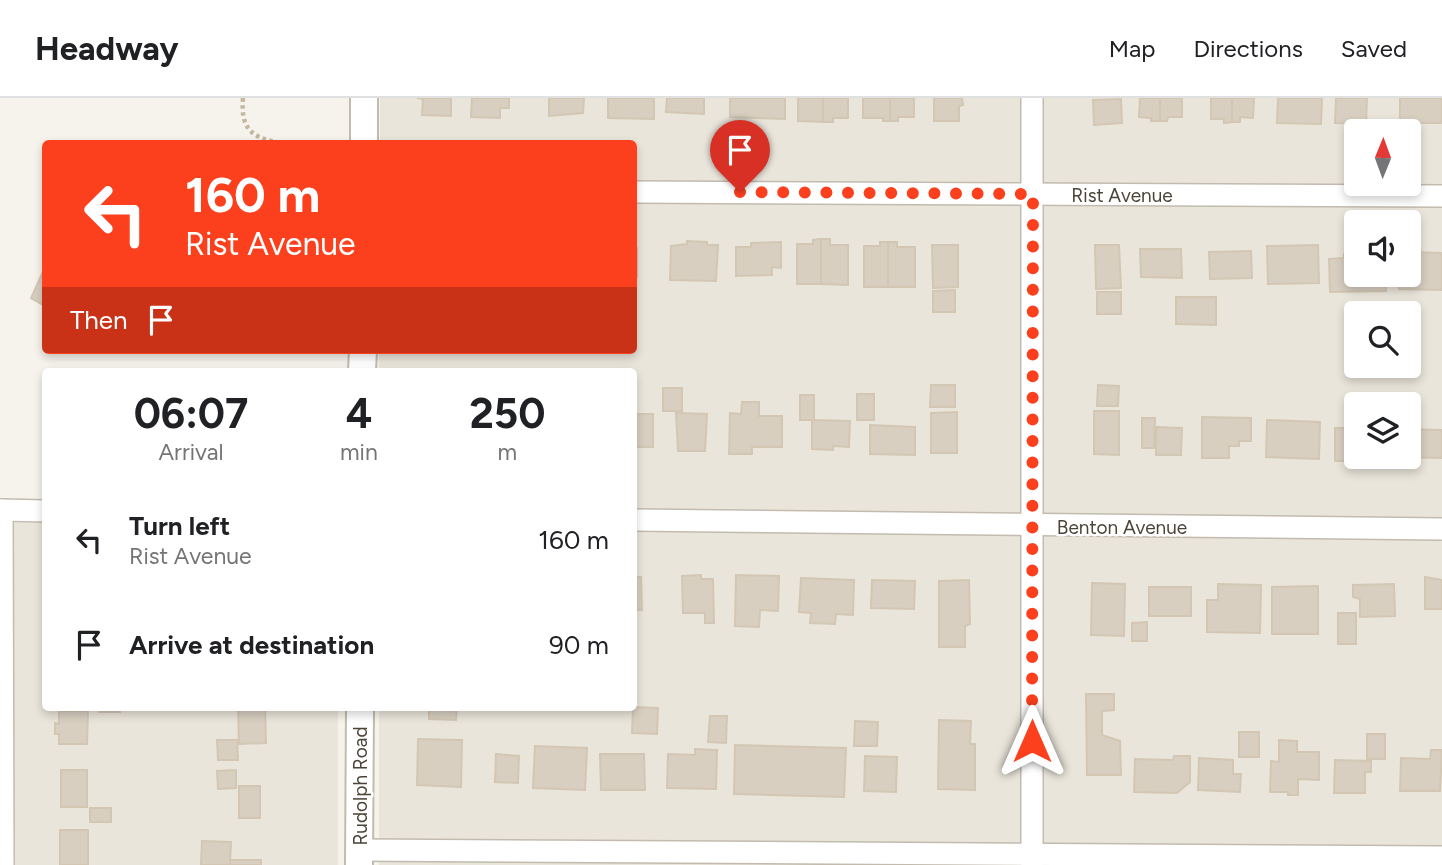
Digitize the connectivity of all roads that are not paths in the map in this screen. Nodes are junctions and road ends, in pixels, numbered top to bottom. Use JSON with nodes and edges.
{"nodes":[{"id":1,"x":363,"y":98,"type":"edge"},
{"id":2,"x":1032,"y":98,"type":"edge"},
{"id":3,"x":364,"y":140,"type":"edge"},
{"id":4,"x":637,"y":192,"type":"edge"},
{"id":5,"x":1033,"y":194,"type":"junction"},
{"id":6,"x":1442,"y":196,"type":"edge"},
{"id":7,"x":1,"y":510,"type":"edge"},
{"id":8,"x":42,"y":511,"type":"edge"},
{"id":9,"x":637,"y":520,"type":"edge"},
{"id":10,"x":1032,"y":526,"type":"junction"},
{"id":11,"x":1442,"y":529,"type":"edge"},
{"id":12,"x":360,"y":711,"type":"edge"},
{"id":13,"x":1442,"y":857,"type":"edge"},
{"id":14,"x":359,"y":858,"type":"edge"},
{"id":15,"x":1032,"y":860,"type":"edge"},
{"id":16,"x":3,"y":865,"type":"edge"}],
"edges":[{"from":1,"to":3,"type":"street"},
{"from":2,"to":5,"type":"street"},
{"from":4,"to":5,"type":"street","name":"Rist Avenue"},
{"from":5,"to":6,"type":"street","name":"Rist Avenue"},
{"from":5,"to":10,"type":"street"},
{"from":7,"to":8,"type":"street"},
{"from":7,"to":16,"type":"street"},
{"from":9,"to":10,"type":"street","name":"Benton Avenue"},
{"from":10,"to":11,"type":"street","name":"Benton Avenue"},
{"from":10,"to":15,"type":"street"},
{"from":12,"to":14,"type":"street","name":"Rudolph Road"},
{"from":13,"to":15,"type":"street"},
{"from":14,"to":15,"type":"street"}]}
